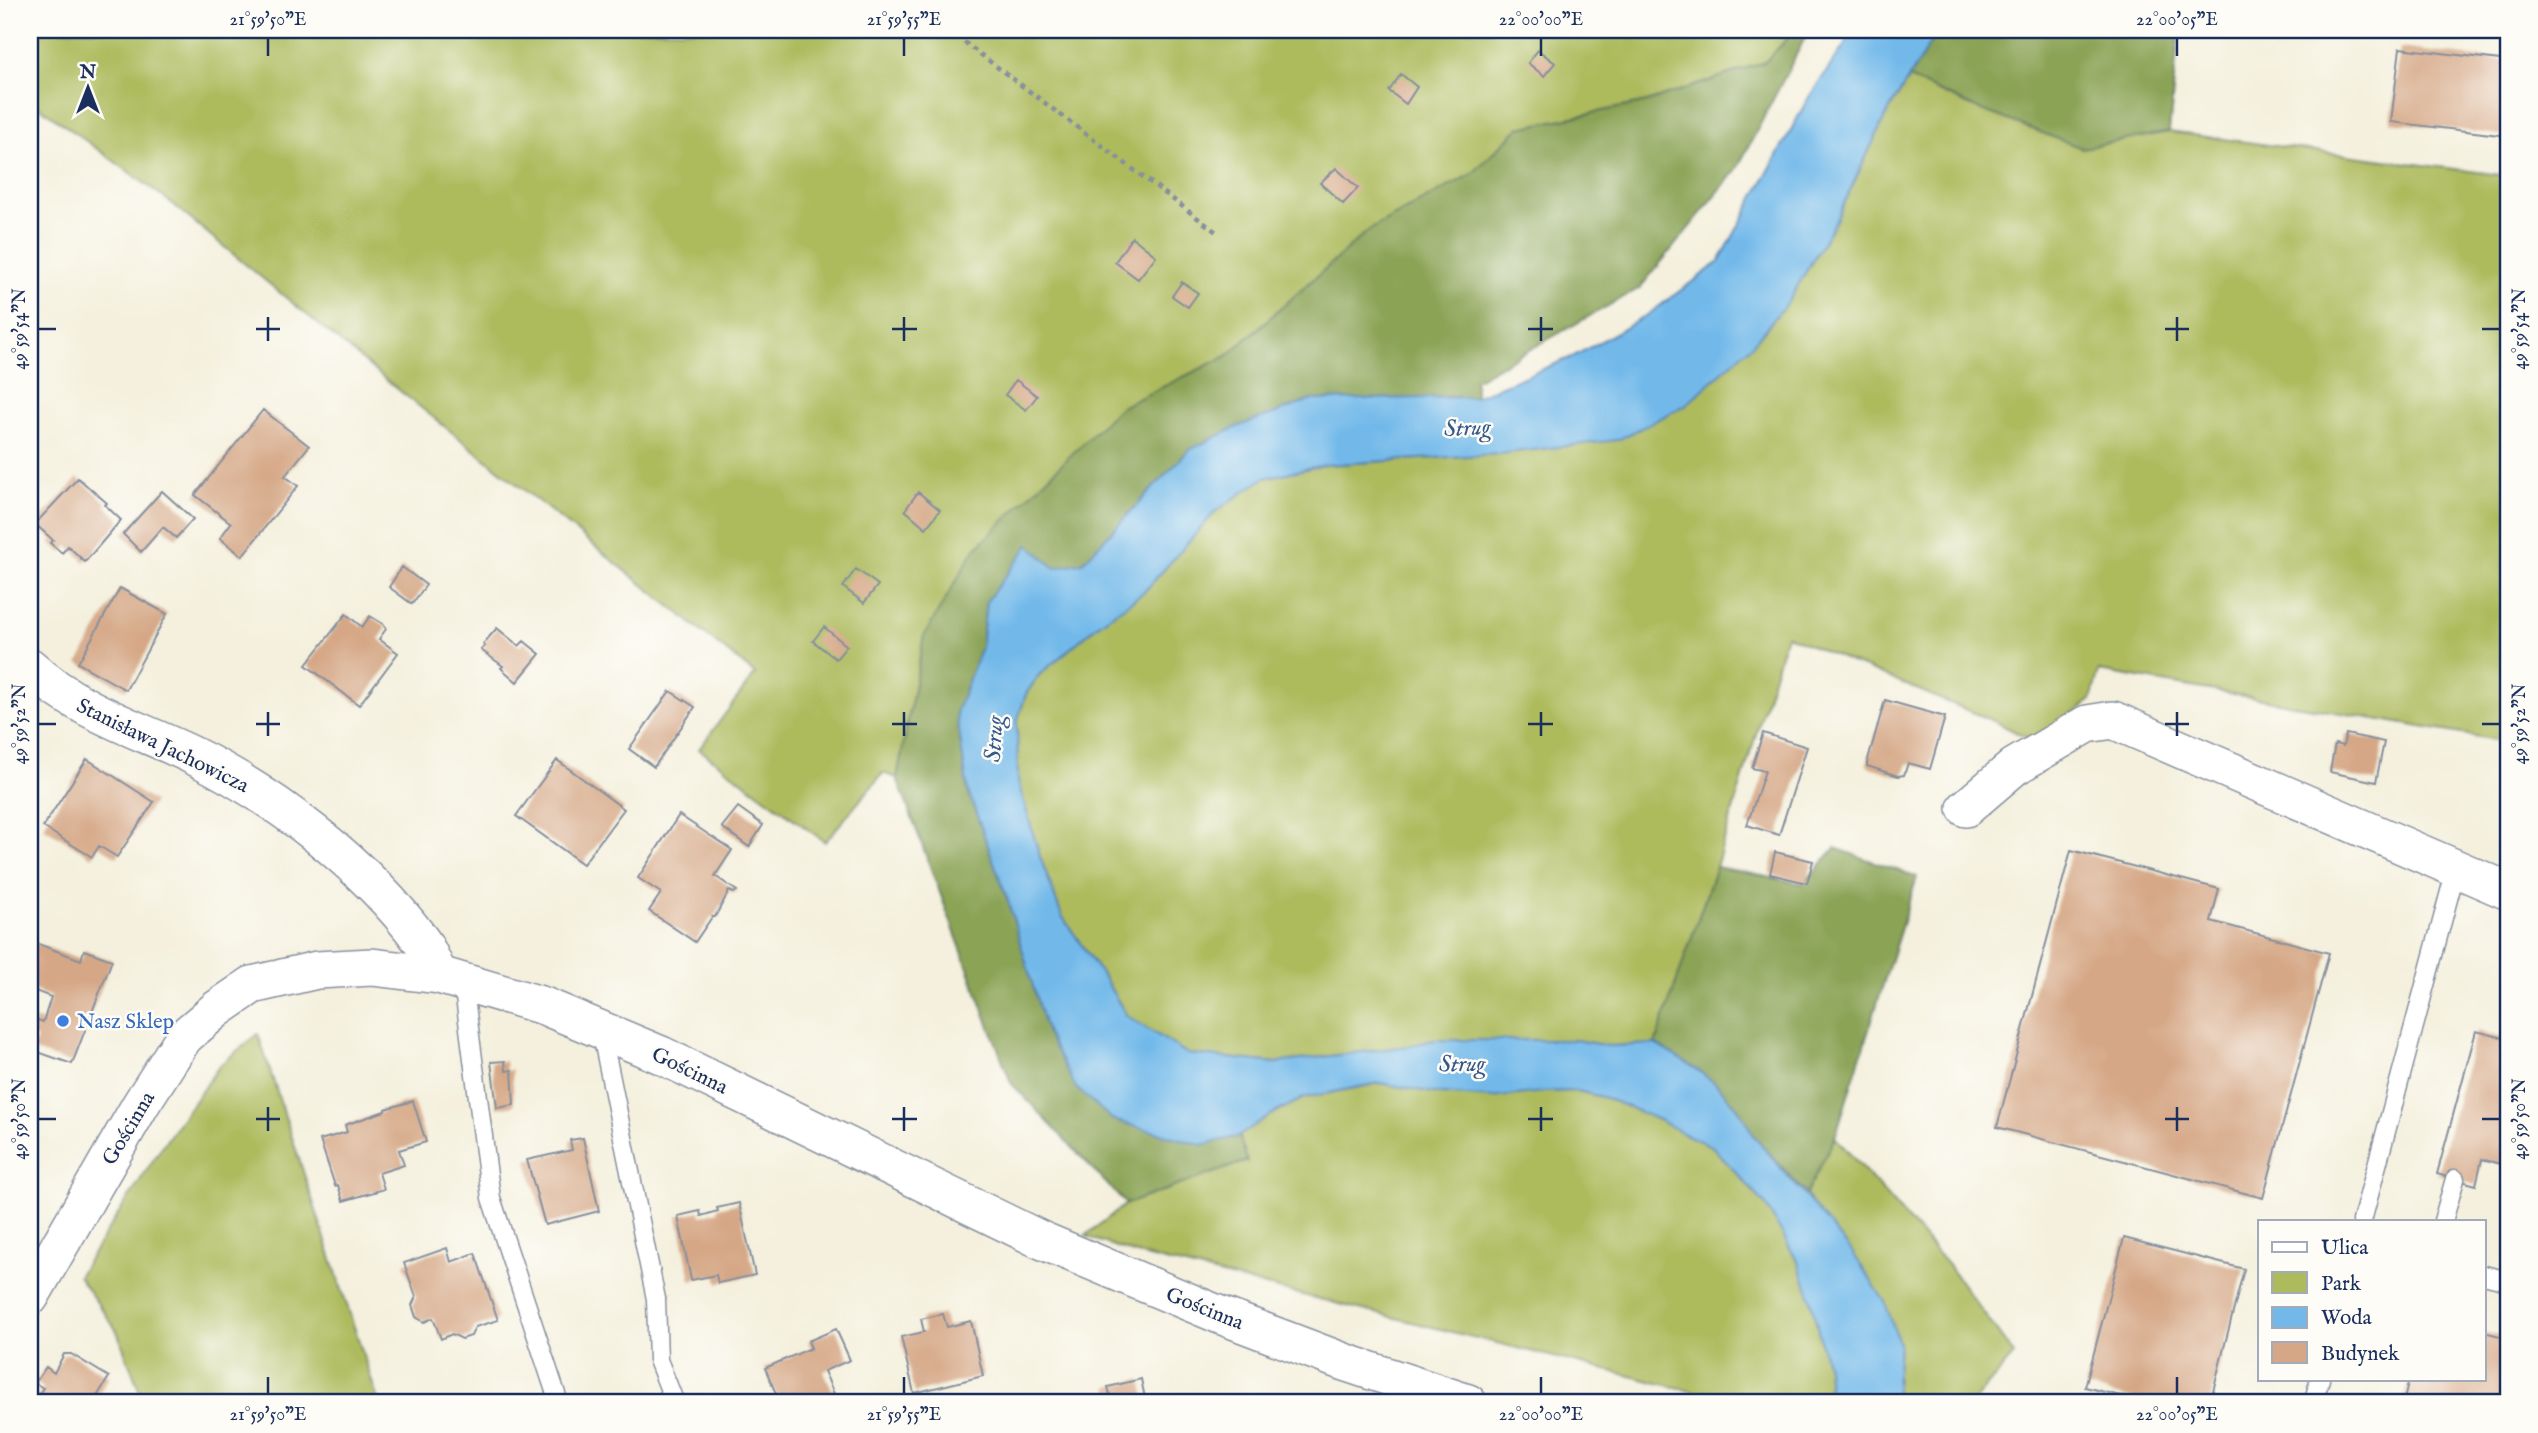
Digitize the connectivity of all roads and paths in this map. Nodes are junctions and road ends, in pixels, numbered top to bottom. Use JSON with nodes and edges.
{"nodes":[{"id":1,"x":948,"y":30,"type":"edge"},
{"id":2,"x":1219,"y":234,"type":"dead end"},
{"id":3,"x":30,"y":667,"type":"edge"},
{"id":4,"x":1966,"y":808,"type":"dead end"},
{"id":5,"x":2456,"y":869,"type":"junction"},
{"id":6,"x":2508,"y":891,"type":"edge"},
{"id":7,"x":451,"y":978,"type":"junction"},
{"id":8,"x":601,"y":1030,"type":"junction"},
{"id":9,"x":2455,"y":1179,"type":"dead end"},
{"id":10,"x":2362,"y":1220,"type":"edge"},
{"id":11,"x":2443,"y":1220,"type":"edge"},
{"id":12,"x":2486,"y":1276,"type":"edge"},
{"id":13,"x":2508,"y":1281,"type":"edge"},
{"id":14,"x":30,"y":1297,"type":"edge"},
{"id":15,"x":2320,"y":1380,"type":"edge"},
{"id":16,"x":559,"y":1403,"type":"edge"},
{"id":17,"x":675,"y":1403,"type":"edge"},
{"id":18,"x":1468,"y":1403,"type":"edge"},
{"id":19,"x":2313,"y":1403,"type":"edge"}],
"edges":[{"from":1,"to":2,"type":"path"},
{"from":3,"to":7,"type":"street","name":"Stanisława Jachowicza"},
{"from":4,"to":5,"type":"street"},
{"from":5,"to":6,"type":"street"},
{"from":5,"to":10,"type":"lane"},
{"from":7,"to":8,"type":"street","name":"Gościnna"},
{"from":7,"to":14,"type":"street","name":"Gościnna"},
{"from":7,"to":16,"type":"lane"},
{"from":8,"to":17,"type":"lane"},
{"from":8,"to":18,"type":"street","name":"Gościnna"},
{"from":9,"to":11,"type":"lane"},
{"from":12,"to":13,"type":"lane"},
{"from":15,"to":19,"type":"lane"}]}
